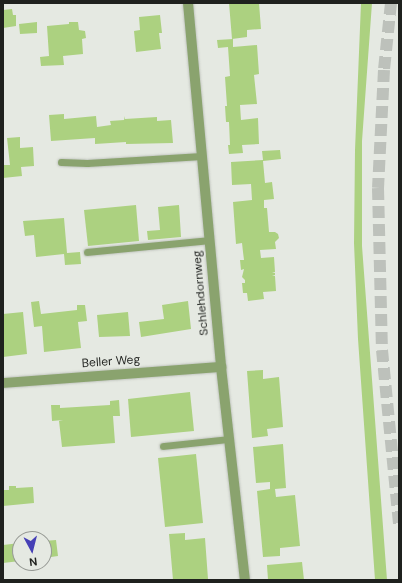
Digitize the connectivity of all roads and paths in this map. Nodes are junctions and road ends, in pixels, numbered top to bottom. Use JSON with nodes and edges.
{"nodes":[{"id":1,"x":188,"y":3,"type":"edge"},
{"id":2,"x":202,"y":156,"type":"junction"},
{"id":3,"x":61,"y":162,"type":"dead end"},
{"id":4,"x":209,"y":240,"type":"junction"},
{"id":5,"x":87,"y":252,"type":"dead end"},
{"id":6,"x":221,"y":367,"type":"junction"},
{"id":7,"x":3,"y":383,"type":"edge"},
{"id":8,"x":229,"y":439,"type":"junction"},
{"id":9,"x":163,"y":446,"type":"dead end"},
{"id":10,"x":245,"y":580,"type":"edge"}],
"edges":[{"from":1,"to":2,"type":"street","name":"Schlehdornweg"},
{"from":2,"to":3,"type":"lane"},
{"from":2,"to":4,"type":"street","name":"Schlehdornweg"},
{"from":4,"to":5,"type":"lane"},
{"from":4,"to":6,"type":"street","name":"Schlehdornweg"},
{"from":6,"to":7,"type":"street","name":"Beller Weg"},
{"from":6,"to":8,"type":"street","name":"Schlehdornweg"},
{"from":8,"to":9,"type":"lane"},
{"from":8,"to":10,"type":"street","name":"Schlehdornweg"}]}
